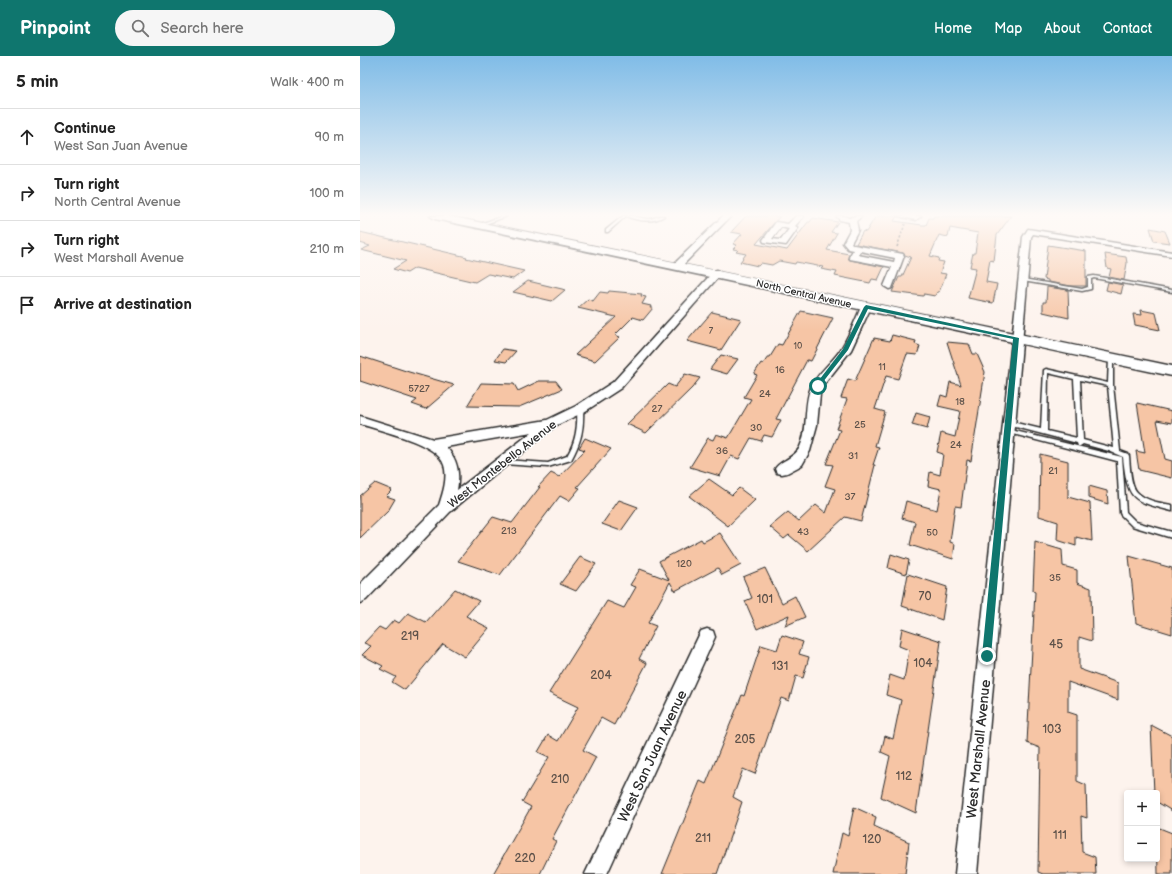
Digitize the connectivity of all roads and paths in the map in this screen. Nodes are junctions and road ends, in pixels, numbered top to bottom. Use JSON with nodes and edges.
{"nodes":[{"id":1,"x":624,"y":254,"type":"edge"},
{"id":2,"x":689,"y":254,"type":"edge"},
{"id":3,"x":855,"y":254,"type":"edge"},
{"id":4,"x":889,"y":254,"type":"edge"},
{"id":5,"x":1025,"y":254,"type":"edge"},
{"id":6,"x":893,"y":255,"type":"joint"},
{"id":7,"x":678,"y":265,"type":"junction"},
{"id":8,"x":897,"y":265,"type":"junction"},
{"id":9,"x":717,"y":273,"type":"junction"},
{"id":10,"x":1022,"y":280,"type":"junction"},
{"id":11,"x":889,"y":286,"type":"dead end"},
{"id":12,"x":1172,"y":291,"type":"edge"},
{"id":13,"x":866,"y":307,"type":"junction"},
{"id":14,"x":1016,"y":338,"type":"junction"},
{"id":15,"x":1111,"y":358,"type":"junction"},
{"id":16,"x":1172,"y":371,"type":"edge"},
{"id":17,"x":1077,"y":378,"type":"junction"},
{"id":18,"x":1110,"y":385,"type":"junction"},
{"id":19,"x":580,"y":409,"type":"junction"},
{"id":20,"x":360,"y":420,"type":"edge"},
{"id":21,"x":551,"y":423,"type":"junction"},
{"id":22,"x":1008,"y":427,"type":"junction"},
{"id":23,"x":1044,"y":432,"type":"junction"},
{"id":24,"x":1080,"y":441,"type":"junction"},
{"id":25,"x":433,"y":444,"type":"junction"},
{"id":26,"x":1081,"y":449,"type":"junction"},
{"id":27,"x":1117,"y":452,"type":"junction"},
{"id":28,"x":504,"y":462,"type":"junction"},
{"id":29,"x":782,"y":469,"type":"dead end"},
{"id":30,"x":445,"y":508,"type":"junction"},
{"id":31,"x":1172,"y":508,"type":"edge"},
{"id":32,"x":1172,"y":535,"type":"edge"},
{"id":33,"x":360,"y":595,"type":"edge"},
{"id":34,"x":707,"y":637,"type":"dead end"},
{"id":35,"x":596,"y":874,"type":"edge"},
{"id":36,"x":966,"y":874,"type":"edge"}],
"edges":[{"from":1,"to":7,"type":"main road","name":"North Central Avenue"},
{"from":2,"to":7,"type":"street"},
{"from":3,"to":8,"type":"street"},
{"from":4,"to":6,"type":"street"},
{"from":5,"to":10,"type":"street","name":"West Marshall Avenue"},
{"from":6,"to":8,"type":"street"},
{"from":7,"to":9,"type":"main road","name":"North Central Avenue"},
{"from":8,"to":11,"type":"street"},
{"from":9,"to":13,"type":"main road","name":"North Central Avenue"},
{"from":9,"to":19,"type":"street","name":"West Montebello Avenue"},
{"from":10,"to":12,"type":"lane"},
{"from":10,"to":14,"type":"street","name":"West Marshall Avenue"},
{"from":13,"to":14,"type":"main road","name":"North Central Avenue"},
{"from":13,"to":29,"type":"street"},
{"from":14,"to":15,"type":"main road","name":"North Central Avenue"},
{"from":14,"to":22,"type":"street","name":"West Marshall Avenue"},
{"from":15,"to":16,"type":"main road","name":"North Central Avenue"},
{"from":15,"to":18,"type":"lane"},
{"from":17,"to":18,"type":"lane"},
{"from":17,"to":23,"type":"lane"},
{"from":17,"to":24,"type":"lane"},
{"from":18,"to":27,"type":"lane"},
{"from":19,"to":21,"type":"street","name":"West Montebello Avenue"},
{"from":19,"to":28,"type":"lane"},
{"from":20,"to":25,"type":"street"},
{"from":21,"to":25,"type":"street"},
{"from":21,"to":28,"type":"street","name":"West Montebello Avenue"},
{"from":22,"to":23,"type":"lane"},
{"from":22,"to":26,"type":"lane"},
{"from":22,"to":36,"type":"street","name":"West Marshall Avenue"},
{"from":23,"to":24,"type":"lane"},
{"from":24,"to":26,"type":"lane"},
{"from":24,"to":27,"type":"lane"},
{"from":25,"to":30,"type":"street"},
{"from":26,"to":32,"type":"lane"},
{"from":27,"to":31,"type":"lane"},
{"from":28,"to":30,"type":"street","name":"West Montebello Avenue"},
{"from":30,"to":33,"type":"street","name":"West Montebello Avenue"},
{"from":34,"to":35,"type":"street","name":"West San Juan Avenue"}]}
